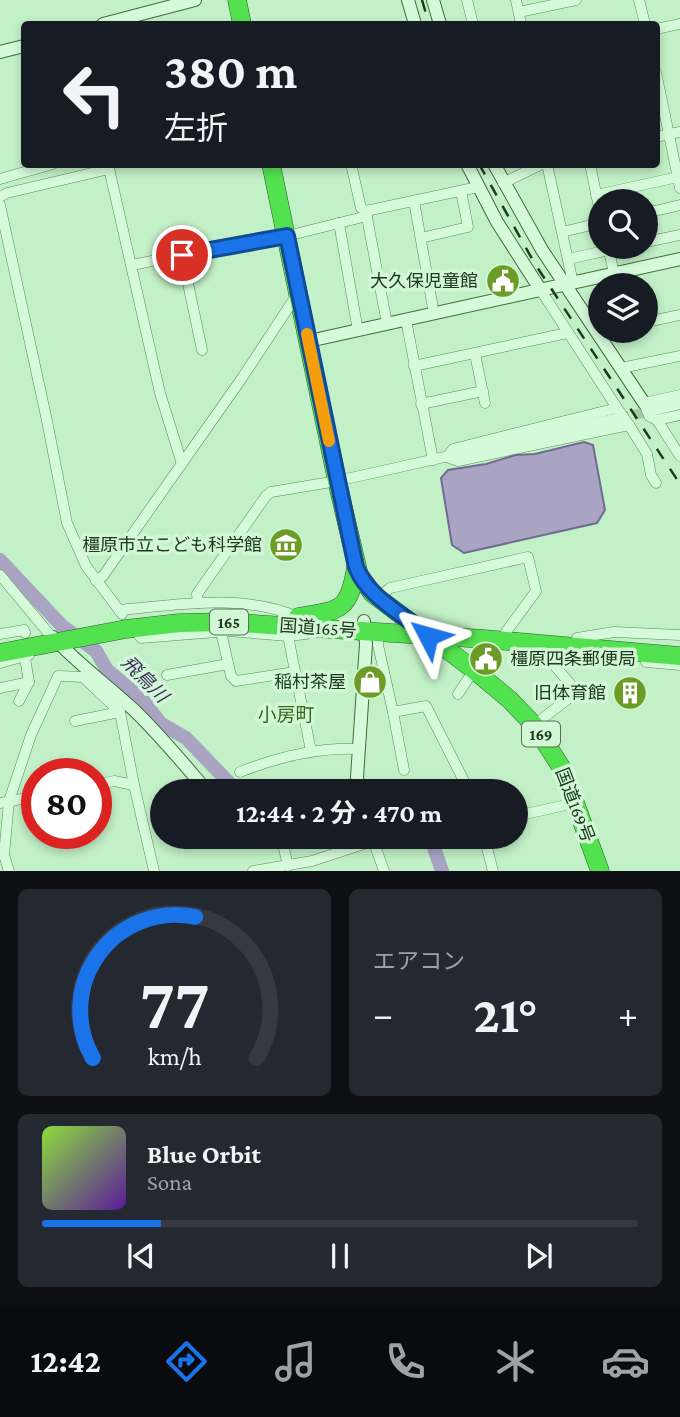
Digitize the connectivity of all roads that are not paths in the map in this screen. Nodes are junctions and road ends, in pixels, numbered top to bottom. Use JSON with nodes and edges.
{"nodes":[{"id":1,"x":195,"y":0,"type":"edge"},
{"id":2,"x":237,"y":0,"type":"edge"},
{"id":3,"x":408,"y":0,"type":"edge"},
{"id":4,"x":433,"y":0,"type":"edge"},
{"id":5,"x":467,"y":0,"type":"edge"},
{"id":6,"x":516,"y":0,"type":"edge"},
{"id":7,"x":576,"y":0,"type":"edge"},
{"id":8,"x":639,"y":0,"type":"edge"},
{"id":9,"x":519,"y":12,"type":"junction"},
{"id":10,"x":114,"y":21,"type":"edge"},
{"id":11,"x":241,"y":21,"type":"edge"},
{"id":12,"x":414,"y":21,"type":"edge"},
{"id":13,"x":439,"y":21,"type":"edge"},
{"id":14,"x":472,"y":21,"type":"edge"},
{"id":15,"x":521,"y":21,"type":"edge"},
{"id":16,"x":644,"y":21,"type":"edge"},
{"id":17,"x":680,"y":24,"type":"edge"},
{"id":18,"x":660,"y":28,"type":"edge"},
{"id":19,"x":21,"y":47,"type":"edge"},
{"id":20,"x":0,"y":52,"type":"edge"},
{"id":21,"x":660,"y":87,"type":"edge"},
{"id":22,"x":675,"y":133,"type":"edge"},
{"id":23,"x":39,"y":168,"type":"edge"},
{"id":24,"x":105,"y":168,"type":"edge"},
{"id":25,"x":109,"y":168,"type":"edge"},
{"id":26,"x":272,"y":168,"type":"edge"},
{"id":27,"x":352,"y":168,"type":"edge"},
{"id":28,"x":469,"y":168,"type":"edge"},
{"id":29,"x":496,"y":168,"type":"edge"},
{"id":30,"x":536,"y":168,"type":"edge"},
{"id":31,"x":546,"y":168,"type":"edge"},
{"id":32,"x":591,"y":168,"type":"edge"},
{"id":33,"x":0,"y":179,"type":"edge"},
{"id":34,"x":503,"y":183,"type":"junction"},
{"id":35,"x":679,"y":183,"type":"edge"},
{"id":36,"x":478,"y":187,"type":"junction"},
{"id":37,"x":595,"y":189,"type":"edge"},
{"id":38,"x":638,"y":189,"type":"edge"},
{"id":39,"x":461,"y":191,"type":"junction"},
{"id":40,"x":0,"y":197,"type":"edge"},
{"id":41,"x":414,"y":201,"type":"junction"},
{"id":42,"x":0,"y":205,"type":"edge"},
{"id":43,"x":680,"y":205,"type":"edge"},
{"id":44,"x":658,"y":210,"type":"edge"},
{"id":45,"x":366,"y":214,"type":"junction"},
{"id":46,"x":339,"y":223,"type":"junction"},
{"id":47,"x":588,"y":226,"type":"edge"},
{"id":48,"x":562,"y":232,"type":"junction"},
{"id":49,"x":680,"y":234,"type":"edge"},
{"id":50,"x":287,"y":236,"type":"junction"},
{"id":51,"x":421,"y":237,"type":"junction"},
{"id":52,"x":658,"y":239,"type":"edge"},
{"id":53,"x":588,"y":254,"type":"edge"},
{"id":54,"x":182,"y":255,"type":"junction"},
{"id":55,"x":568,"y":259,"type":"junction"},
{"id":56,"x":611,"y":259,"type":"edge"},
{"id":57,"x":680,"y":259,"type":"edge"},
{"id":58,"x":132,"y":265,"type":"junction"},
{"id":59,"x":614,"y":273,"type":"joint"},
{"id":60,"x":588,"y":279,"type":"edge"},
{"id":61,"x":569,"y":283,"type":"junction"},
{"id":62,"x":540,"y":289,"type":"junction"},
{"id":63,"x":298,"y":293,"type":"junction"},
{"id":64,"x":588,"y":312,"type":"edge"},
{"id":65,"x":434,"y":314,"type":"junction"},
{"id":66,"x":680,"y":315,"type":"edge"},
{"id":67,"x":406,"y":320,"type":"junction"},
{"id":68,"x":658,"y":320,"type":"edge"},
{"id":69,"x":387,"y":324,"type":"junction"},
{"id":70,"x":358,"y":331,"type":"junction"},
{"id":71,"x":567,"y":333,"type":"junction"},
{"id":72,"x":309,"y":341,"type":"junction"},
{"id":73,"x":607,"y":343,"type":"edge"},
{"id":74,"x":202,"y":350,"type":"dead end"},
{"id":75,"x":475,"y":354,"type":"junction"},
{"id":76,"x":680,"y":356,"type":"edge"},
{"id":77,"x":414,"y":366,"type":"junction"},
{"id":78,"x":621,"y":368,"type":"junction"},
{"id":79,"x":482,"y":391,"type":"junction"},
{"id":80,"x":680,"y":395,"type":"edge"},
{"id":81,"x":485,"y":403,"type":"dead end"},
{"id":82,"x":421,"y":404,"type":"junction"},
{"id":83,"x":680,"y":404,"type":"edge"},
{"id":84,"x":651,"y":411,"type":"junction"},
{"id":85,"x":618,"y":413,"type":"junction"},
{"id":86,"x":680,"y":415,"type":"edge"},
{"id":87,"x":629,"y":425,"type":"junction"},
{"id":88,"x":680,"y":456,"type":"edge"},
{"id":89,"x":447,"y":457,"type":"junction"},
{"id":90,"x":433,"y":460,"type":"junction"},
{"id":91,"x":183,"y":464,"type":"junction"},
{"id":92,"x":337,"y":481,"type":"junction"},
{"id":93,"x":656,"y":483,"type":"dead end"},
{"id":94,"x":356,"y":567,"type":"junction"},
{"id":95,"x":0,"y":575,"type":"edge"},
{"id":96,"x":96,"y":581,"type":"junction"},
{"id":97,"x":378,"y":598,"type":"junction"},
{"id":98,"x":198,"y":603,"type":"junction"},
{"id":99,"x":298,"y":617,"type":"junction"},
{"id":100,"x":369,"y":628,"type":"junction"},
{"id":101,"x":341,"y":629,"type":"junction"},
{"id":102,"x":422,"y":630,"type":"junction"},
{"id":103,"x":90,"y":631,"type":"junction"},
{"id":104,"x":222,"y":632,"type":"junction"},
{"id":105,"x":506,"y":632,"type":"junction"},
{"id":106,"x":25,"y":633,"type":"dead end"},
{"id":107,"x":138,"y":634,"type":"dead end"},
{"id":108,"x":0,"y":635,"type":"edge"},
{"id":109,"x":288,"y":636,"type":"junction"},
{"id":110,"x":57,"y":638,"type":"junction"},
{"id":111,"x":484,"y":639,"type":"junction"},
{"id":112,"x":677,"y":639,"type":"edge"},
{"id":113,"x":577,"y":643,"type":"junction"},
{"id":114,"x":0,"y":644,"type":"edge"},
{"id":115,"x":537,"y":645,"type":"junction"},
{"id":116,"x":0,"y":653,"type":"edge"},
{"id":117,"x":680,"y":656,"type":"edge"},
{"id":118,"x":0,"y":663,"type":"edge"},
{"id":119,"x":228,"y":664,"type":"junction"},
{"id":120,"x":680,"y":665,"type":"edge"},
{"id":121,"x":474,"y":670,"type":"junction"},
{"id":122,"x":295,"y":672,"type":"junction"},
{"id":123,"x":86,"y":675,"type":"junction"},
{"id":124,"x":167,"y":675,"type":"dead end"},
{"id":125,"x":29,"y":682,"type":"junction"},
{"id":126,"x":0,"y":688,"type":"edge"},
{"id":127,"x":458,"y":694,"type":"dead end"},
{"id":128,"x":19,"y":701,"type":"dead end"},
{"id":129,"x":120,"y":712,"type":"junction"},
{"id":130,"x":393,"y":712,"type":"junction"},
{"id":131,"x":75,"y":721,"type":"dead end"},
{"id":132,"x":534,"y":725,"type":"junction"},
{"id":133,"x":359,"y":749,"type":"junction"},
{"id":134,"x":311,"y":751,"type":"junction"},
{"id":135,"x":404,"y":770,"type":"dead end"},
{"id":136,"x":240,"y":772,"type":"dead end"},
{"id":137,"x":197,"y":779,"type":"edge"},
{"id":138,"x":357,"y":779,"type":"edge"},
{"id":139,"x":463,"y":779,"type":"edge"},
{"id":140,"x":112,"y":781,"type":"edge"},
{"id":141,"x":134,"y":785,"type":"junction"},
{"id":142,"x":5,"y":802,"type":"edge"},
{"id":143,"x":575,"y":803,"type":"junction"},
{"id":144,"x":528,"y":813,"type":"edge"},
{"id":145,"x":283,"y":849,"type":"edge"},
{"id":146,"x":351,"y":849,"type":"edge"},
{"id":147,"x":376,"y":849,"type":"edge"},
{"id":148,"x":487,"y":849,"type":"edge"},
{"id":149,"x":314,"y":866,"type":"edge"},
{"id":150,"x":284,"y":868,"type":"edge"},
{"id":151,"x":6,"y":871,"type":"edge"},
{"id":152,"x":154,"y":871,"type":"edge"},
{"id":153,"x":253,"y":871,"type":"edge"},
{"id":154,"x":384,"y":871,"type":"edge"},
{"id":155,"x":493,"y":871,"type":"edge"},
{"id":156,"x":600,"y":871,"type":"edge"}],
"edges":[{"from":1,"to":10,"type":"street"},
{"from":2,"to":11,"type":"highway"},
{"from":3,"to":12,"type":"street"},
{"from":4,"to":13,"type":"street"},
{"from":5,"to":14,"type":"street"},
{"from":6,"to":9,"type":"street"},
{"from":7,"to":9,"type":"street"},
{"from":8,"to":16,"type":"street"},
{"from":9,"to":15,"type":"street"},
{"from":17,"to":18,"type":"street"},
{"from":19,"to":20,"type":"street"},
{"from":21,"to":22,"type":"street"},
{"from":22,"to":35,"type":"street"},
{"from":23,"to":33,"type":"street"},
{"from":24,"to":40,"type":"street"},
{"from":25,"to":58,"type":"street"},
{"from":26,"to":50,"type":"highway","name":"国道169号","number":"169"},
{"from":27,"to":45,"type":"street"},
{"from":28,"to":36,"type":"street"},
{"from":29,"to":34,"type":"street"},
{"from":30,"to":34,"type":"street"},
{"from":31,"to":48,"type":"street"},
{"from":32,"to":37,"type":"street"},
{"from":34,"to":61,"type":"street"},
{"from":35,"to":38,"type":"street"},
{"from":36,"to":39,"type":"street"},
{"from":36,"to":62,"type":"street"},
{"from":39,"to":41,"type":"street"},
{"from":39,"to":51,"type":"street"},
{"from":41,"to":45,"type":"street"},
{"from":41,"to":51,"type":"street"},
{"from":42,"to":96,"type":"street"},
{"from":43,"to":44,"type":"street"},
{"from":45,"to":46,"type":"street"},
{"from":45,"to":69,"type":"street"},
{"from":46,"to":50,"type":"street"},
{"from":46,"to":70,"type":"street"},
{"from":47,"to":48,"type":"street"},
{"from":48,"to":55,"type":"street"},
{"from":49,"to":52,"type":"street"},
{"from":50,"to":54,"type":"street"},
{"from":50,"to":63,"type":"highway","name":"国道169号","number":"169"},
{"from":51,"to":65,"type":"street"},
{"from":53,"to":55,"type":"street"},
{"from":54,"to":58,"type":"street"},
{"from":54,"to":74,"type":"street"},
{"from":55,"to":61,"type":"street"},
{"from":56,"to":59,"type":"street"},
{"from":57,"to":59,"type":"street"},
{"from":58,"to":91,"type":"street"},
{"from":60,"to":61,"type":"street"},
{"from":61,"to":62,"type":"street"},
{"from":61,"to":64,"type":"street"},
{"from":62,"to":65,"type":"street"},
{"from":62,"to":71,"type":"street"},
{"from":63,"to":72,"type":"highway","name":"国道169号","number":"169"},
{"from":63,"to":91,"type":"street"},
{"from":65,"to":67,"type":"street"},
{"from":66,"to":68,"type":"street"},
{"from":67,"to":69,"type":"street"},
{"from":67,"to":77,"type":"street"},
{"from":69,"to":70,"type":"street"},
{"from":70,"to":72,"type":"street"},
{"from":71,"to":75,"type":"street"},
{"from":71,"to":85,"type":"street"},
{"from":72,"to":92,"type":"highway","name":"国道169号","number":"169"},
{"from":73,"to":78,"type":"street"},
{"from":75,"to":77,"type":"street"},
{"from":75,"to":79,"type":"street"},
{"from":76,"to":78,"type":"street"},
{"from":77,"to":82,"type":"street"},
{"from":78,"to":84,"type":"street"},
{"from":79,"to":81,"type":"street"},
{"from":79,"to":82,"type":"street"},
{"from":80,"to":84,"type":"street"},
{"from":82,"to":90,"type":"street"},
{"from":83,"to":84,"type":"street"},
{"from":84,"to":86,"type":"street"},
{"from":84,"to":88,"type":"street"},
{"from":85,"to":87,"type":"street"},
{"from":85,"to":89,"type":"street"},
{"from":87,"to":89,"type":"street"},
{"from":87,"to":93,"type":"street"},
{"from":89,"to":90,"type":"street"},
{"from":90,"to":92,"type":"street"},
{"from":91,"to":96,"type":"street"},
{"from":92,"to":94,"type":"highway","name":"国道169号","number":"169"},
{"from":92,"to":98,"type":"street"},
{"from":94,"to":97,"type":"highway","name":"国道169号","number":"169"},
{"from":94,"to":99,"type":"highway"},
{"from":95,"to":110,"type":"street"},
{"from":96,"to":98,"type":"street"},
{"from":97,"to":102,"type":"highway","name":"国道169号","number":"169"},
{"from":97,"to":105,"type":"street"},
{"from":98,"to":99,"type":"street"},
{"from":99,"to":100,"type":"highway","name":"国道165号","number":"165"},
{"from":99,"to":103,"type":"highway","name":"国道165号","number":"165"},
{"from":100,"to":101,"type":"highway","name":"国道165号","number":"165"},
{"from":100,"to":102,"type":"highway","name":"国道165号","number":"165"},
{"from":100,"to":130,"type":"street"},
{"from":100,"to":133,"type":"street"},
{"from":101,"to":103,"type":"highway","name":"国道165号","number":"165"},
{"from":101,"to":109,"type":"street"},
{"from":102,"to":105,"type":"highway","name":"国道165号","number":"165"},
{"from":102,"to":111,"type":"highway","name":"国道165号","number":"165"},
{"from":102,"to":121,"type":"highway","name":"国道169号","number":"169"},
{"from":103,"to":110,"type":"highway","name":"国道165号","number":"165"},
{"from":104,"to":107,"type":"street"},
{"from":104,"to":109,"type":"street"},
{"from":104,"to":119,"type":"street"},
{"from":105,"to":113,"type":"highway","name":"国道165号","number":"165"},
{"from":106,"to":108,"type":"street"},
{"from":109,"to":122,"type":"street"},
{"from":110,"to":114,"type":"highway","name":"国道165号","number":"165"},
{"from":110,"to":116,"type":"highway","name":"国道165号","number":"165"},
{"from":110,"to":123,"type":"street"},
{"from":111,"to":115,"type":"highway","name":"国道165号","number":"165"},
{"from":111,"to":121,"type":"highway"},
{"from":112,"to":113,"type":"highway","name":"国道165号","number":"165"},
{"from":113,"to":115,"type":"highway","name":"国道165号","number":"165"},
{"from":113,"to":117,"type":"highway","name":"国道165号","number":"165"},
{"from":113,"to":120,"type":"street"},
{"from":115,"to":132,"type":"street"},
{"from":118,"to":125,"type":"street"},
{"from":119,"to":122,"type":"street"},
{"from":119,"to":124,"type":"street"},
{"from":121,"to":127,"type":"street"},
{"from":121,"to":132,"type":"highway","name":"国道169号","number":"169"},
{"from":122,"to":134,"type":"street"},
{"from":123,"to":129,"type":"street"},
{"from":123,"to":137,"type":"street"},
{"from":123,"to":142,"type":"street"},
{"from":125,"to":126,"type":"street"},
{"from":125,"to":128,"type":"street"},
{"from":129,"to":131,"type":"street"},
{"from":129,"to":141,"type":"street"},
{"from":130,"to":135,"type":"street"},
{"from":130,"to":139,"type":"street"},
{"from":132,"to":143,"type":"highway","name":"国道169号","number":"169"},
{"from":133,"to":134,"type":"street"},
{"from":133,"to":138,"type":"street"},
{"from":134,"to":136,"type":"street"},
{"from":140,"to":141,"type":"street"},
{"from":141,"to":152,"type":"street"},
{"from":142,"to":151,"type":"street"},
{"from":143,"to":144,"type":"street"},
{"from":143,"to":156,"type":"highway","name":"国道169号","number":"169"},
{"from":145,"to":150,"type":"street"},
{"from":146,"to":149,"type":"street"},
{"from":147,"to":154,"type":"street"},
{"from":148,"to":155,"type":"street"},
{"from":149,"to":150,"type":"street"},
{"from":150,"to":153,"type":"street"}]}
